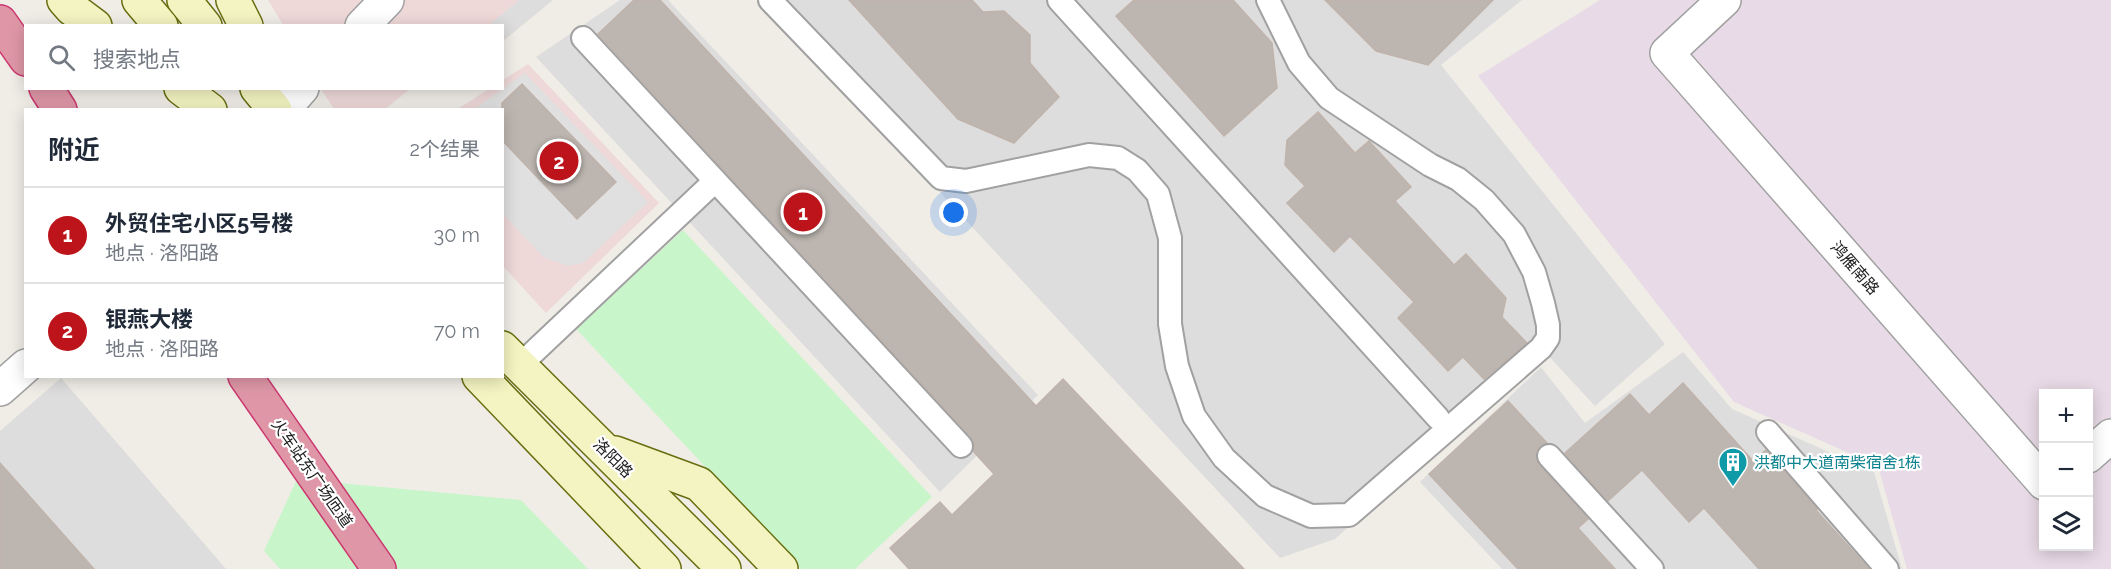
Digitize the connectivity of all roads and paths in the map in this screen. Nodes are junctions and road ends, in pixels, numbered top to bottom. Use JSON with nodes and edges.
{"nodes":[{"id":1,"x":64,"y":0,"type":"edge"},
{"id":2,"x":139,"y":0,"type":"edge"},
{"id":3,"x":184,"y":0,"type":"edge"},
{"id":4,"x":232,"y":0,"type":"edge"},
{"id":5,"x":387,"y":0,"type":"edge"},
{"id":6,"x":770,"y":0,"type":"edge"},
{"id":7,"x":1059,"y":0,"type":"edge"},
{"id":8,"x":1268,"y":0,"type":"edge"},
{"id":9,"x":1724,"y":0,"type":"edge"},
{"id":10,"x":0,"y":22,"type":"edge"},
{"id":11,"x":92,"y":24,"type":"edge"},
{"id":12,"x":159,"y":24,"type":"edge"},
{"id":13,"x":203,"y":24,"type":"edge"},
{"id":14,"x":245,"y":24,"type":"edge"},
{"id":15,"x":364,"y":24,"type":"edge"},
{"id":16,"x":583,"y":38,"type":"dead end"},
{"id":17,"x":24,"y":56,"type":"edge"},
{"id":18,"x":47,"y":90,"type":"edge"},
{"id":19,"x":185,"y":90,"type":"edge"},
{"id":20,"x":217,"y":90,"type":"edge"},
{"id":21,"x":262,"y":90,"type":"edge"},
{"id":22,"x":288,"y":100,"type":"edge"},
{"id":23,"x":59,"y":108,"type":"edge"},
{"id":24,"x":207,"y":108,"type":"edge"},
{"id":25,"x":231,"y":108,"type":"edge"},
{"id":26,"x":715,"y":181,"type":"junction"},
{"id":27,"x":511,"y":356,"type":"edge"},
{"id":28,"x":24,"y":368,"type":"edge"},
{"id":29,"x":246,"y":378,"type":"edge"},
{"id":30,"x":481,"y":378,"type":"edge"},
{"id":31,"x":0,"y":389,"type":"edge"},
{"id":32,"x":1438,"y":418,"type":"dead end"},
{"id":33,"x":1768,"y":432,"type":"dead end"},
{"id":34,"x":2111,"y":436,"type":"edge"},
{"id":35,"x":961,"y":446,"type":"dead end"},
{"id":36,"x":605,"y":450,"type":"junction"},
{"id":37,"x":2093,"y":452,"type":"edge"},
{"id":38,"x":1549,"y":456,"type":"dead end"},
{"id":39,"x":2039,"y":478,"type":"edge"},
{"id":40,"x":379,"y":569,"type":"edge"},
{"id":41,"x":664,"y":569,"type":"edge"},
{"id":42,"x":724,"y":569,"type":"edge"},
{"id":43,"x":781,"y":569,"type":"edge"},
{"id":44,"x":1652,"y":569,"type":"edge"},
{"id":45,"x":1887,"y":569,"type":"edge"}],
"edges":[{"from":1,"to":11,"type":"main road"},
{"from":2,"to":12,"type":"main road"},
{"from":3,"to":13,"type":"main road"},
{"from":4,"to":14,"type":"main road"},
{"from":5,"to":15,"type":"street"},
{"from":6,"to":8,"type":"lane"},
{"from":7,"to":32,"type":"lane"},
{"from":9,"to":39,"type":"street","name":"鸿雁南路"},
{"from":10,"to":17,"type":"highway"},
{"from":16,"to":26,"type":"lane"},
{"from":18,"to":23,"type":"highway"},
{"from":19,"to":24,"type":"main road"},
{"from":20,"to":25,"type":"main road"},
{"from":21,"to":22,"type":"main road"},
{"from":26,"to":27,"type":"lane"},
{"from":26,"to":35,"type":"lane"},
{"from":27,"to":36,"type":"main road","name":"洛阳路"},
{"from":28,"to":31,"type":"street"},
{"from":29,"to":40,"type":"highway","name":"火车站东广场匝道"},
{"from":30,"to":41,"type":"main road"},
{"from":33,"to":45,"type":"lane"},
{"from":34,"to":37,"type":"street"},
{"from":36,"to":42,"type":"main road","name":"洛阳路"},
{"from":36,"to":43,"type":"main road"},
{"from":38,"to":44,"type":"lane"}]}
